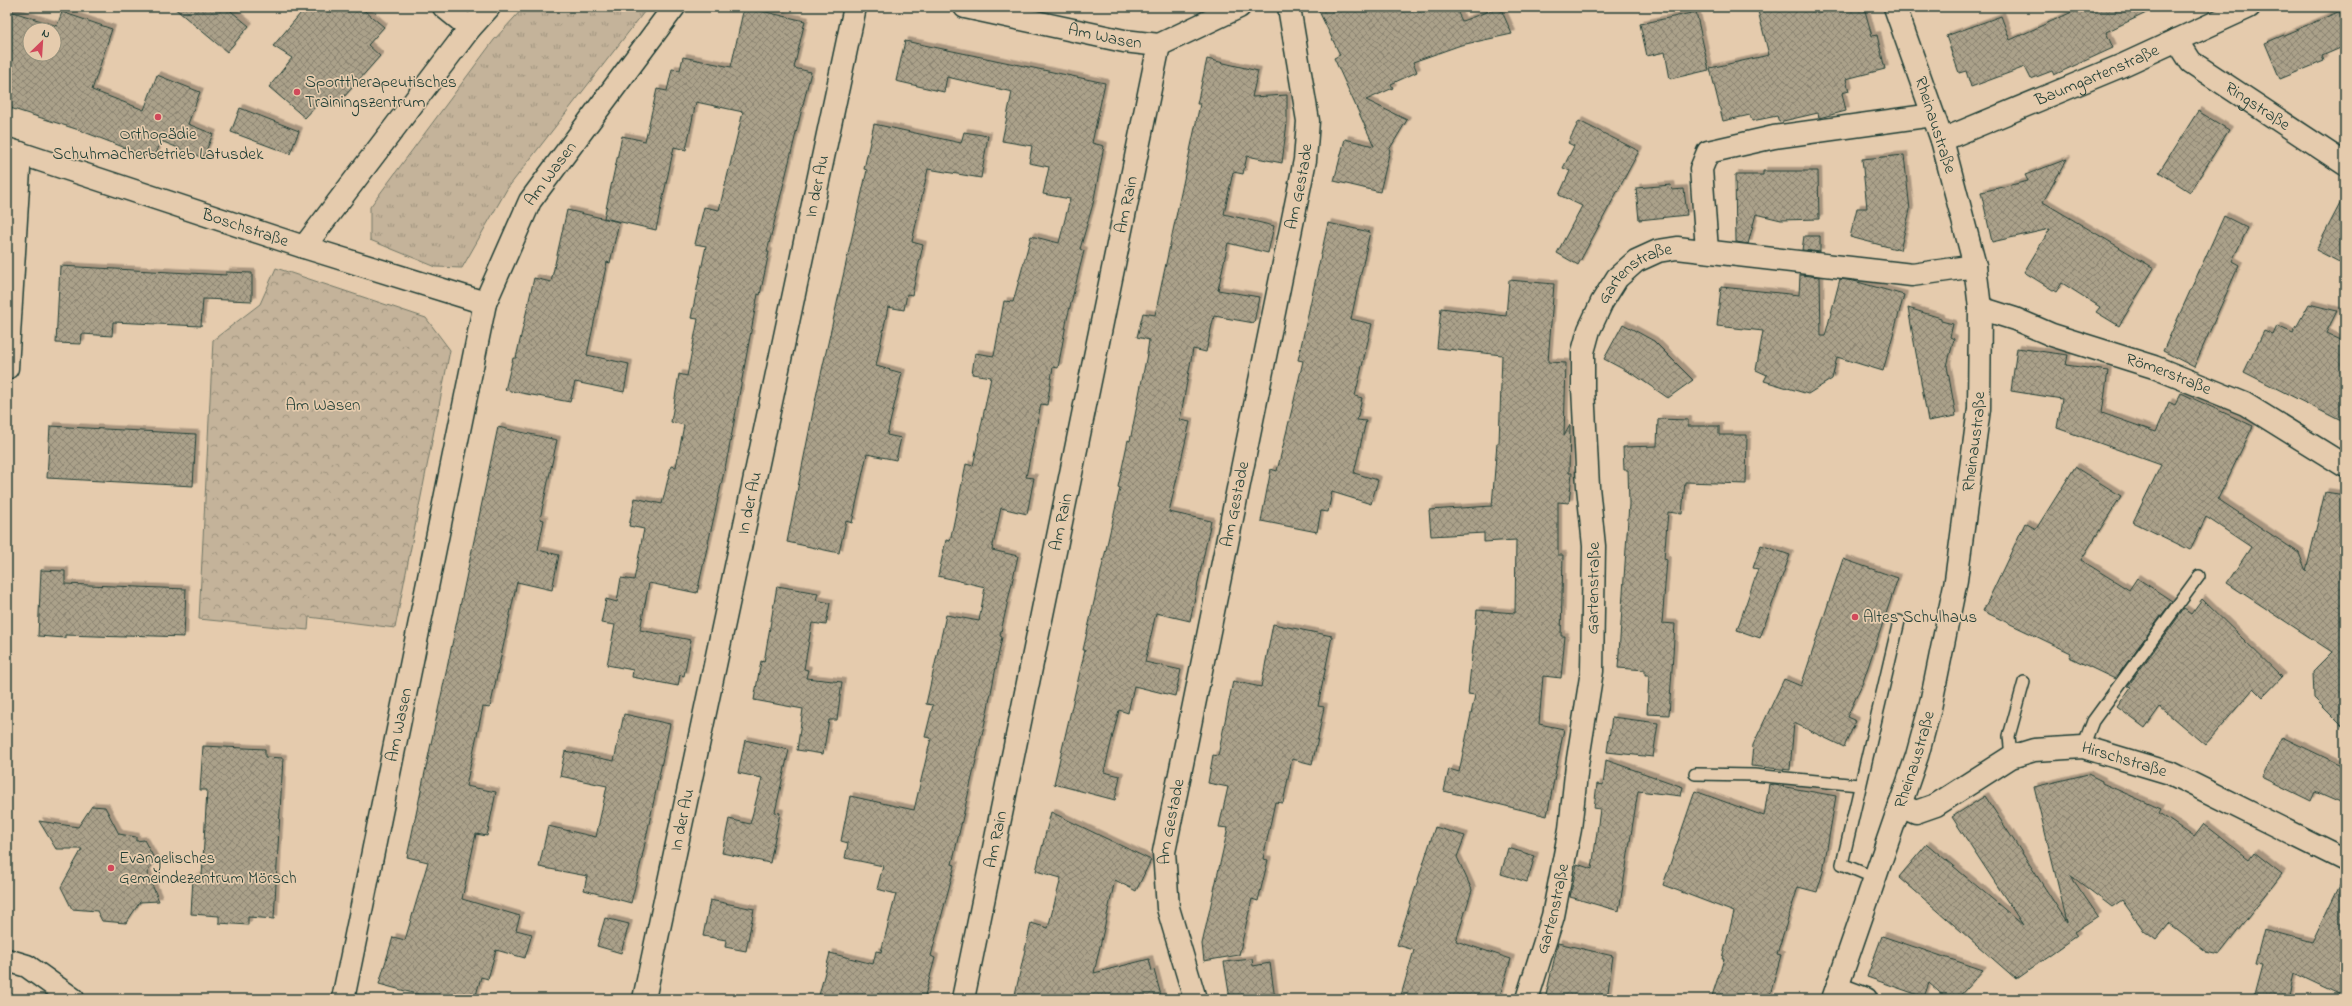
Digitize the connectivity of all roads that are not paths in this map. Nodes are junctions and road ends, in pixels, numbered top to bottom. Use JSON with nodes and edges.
{"nodes":[{"id":1,"x":444,"y":7,"type":"edge"},
{"id":2,"x":489,"y":7,"type":"edge"},
{"id":3,"x":674,"y":7,"type":"edge"},
{"id":4,"x":855,"y":7,"type":"edge"},
{"id":5,"x":965,"y":7,"type":"edge"},
{"id":6,"x":1239,"y":7,"type":"edge"},
{"id":7,"x":1289,"y":7,"type":"edge"},
{"id":8,"x":1895,"y":7,"type":"edge"},
{"id":9,"x":2249,"y":7,"type":"edge"},
{"id":10,"x":1023,"y":13,"type":"edge"},
{"id":11,"x":470,"y":28,"type":"junction"},
{"id":12,"x":2177,"y":40,"type":"junction"},
{"id":13,"x":1159,"y":45,"type":"junction"},
{"id":14,"x":1933,"y":115,"type":"junction"},
{"id":15,"x":1942,"y":140,"type":"junction"},
{"id":16,"x":14,"y":151,"type":"edge"},
{"id":17,"x":2345,"y":164,"type":"edge"},
{"id":18,"x":304,"y":247,"type":"junction"},
{"id":19,"x":1706,"y":250,"type":"junction"},
{"id":20,"x":1975,"y":266,"type":"junction"},
{"id":21,"x":485,"y":303,"type":"junction"},
{"id":22,"x":1980,"y":308,"type":"junction"},
{"id":23,"x":7,"y":368,"type":"edge"},
{"id":24,"x":2345,"y":466,"type":"edge"},
{"id":25,"x":2199,"y":576,"type":"dead end"},
{"id":26,"x":1899,"y":621,"type":"dead end"},
{"id":27,"x":2024,"y":682,"type":"dead end"},
{"id":28,"x":2083,"y":747,"type":"junction"},
{"id":29,"x":2011,"y":757,"type":"junction"},
{"id":30,"x":1695,"y":774,"type":"dead end"},
{"id":31,"x":1859,"y":785,"type":"junction"},
{"id":32,"x":1900,"y":805,"type":"junction"},
{"id":33,"x":2345,"y":860,"type":"edge"},
{"id":34,"x":1875,"y":878,"type":"junction"},
{"id":35,"x":7,"y":960,"type":"edge"},
{"id":36,"x":1835,"y":994,"type":"edge"},
{"id":37,"x":69,"y":997,"type":"edge"},
{"id":38,"x":343,"y":999,"type":"edge"},
{"id":39,"x":644,"y":999,"type":"edge"},
{"id":40,"x":963,"y":999,"type":"edge"},
{"id":41,"x":1195,"y":999,"type":"edge"},
{"id":42,"x":1527,"y":999,"type":"edge"},
{"id":43,"x":1866,"y":999,"type":"edge"}],
"edges":[{"from":1,"to":11,"type":"street"},
{"from":2,"to":11,"type":"street"},
{"from":3,"to":21,"type":"street","name":"Am Wasen"},
{"from":4,"to":39,"type":"street","name":"In der Au"},
{"from":5,"to":10,"type":"street","name":"Am Wasen"},
{"from":6,"to":13,"type":"street","name":"Am Wasen"},
{"from":7,"to":41,"type":"street","name":"Am Gestade"},
{"from":8,"to":14,"type":"street","name":"Rheinaustraße"},
{"from":9,"to":12,"type":"street","name":"Baumgartenstraße"},
{"from":10,"to":13,"type":"street","name":"Am Wasen"},
{"from":11,"to":18,"type":"street"},
{"from":12,"to":15,"type":"street","name":"Baumgartenstraße"},
{"from":12,"to":17,"type":"street","name":"Ringstraße"},
{"from":13,"to":40,"type":"street","name":"Am Rain"},
{"from":14,"to":15,"type":"street","name":"Rheinaustraße"},
{"from":14,"to":19,"type":"street"},
{"from":15,"to":20,"type":"street","name":"Rheinaustraße"},
{"from":16,"to":18,"type":"street","name":"Boschstraße"},
{"from":16,"to":23,"type":"street"},
{"from":18,"to":21,"type":"street","name":"Boschstraße"},
{"from":19,"to":20,"type":"street","name":"Gartenstraße"},
{"from":19,"to":42,"type":"street","name":"Gartenstraße"},
{"from":20,"to":22,"type":"street","name":"Rheinaustraße"},
{"from":21,"to":38,"type":"street","name":"Am Wasen"},
{"from":22,"to":24,"type":"street","name":"Römerstraße"},
{"from":22,"to":32,"type":"street","name":"Rheinaustraße"},
{"from":25,"to":28,"type":"lane"},
{"from":26,"to":31,"type":"lane"},
{"from":27,"to":29,"type":"lane"},
{"from":28,"to":29,"type":"street","name":"Hirschstraße"},
{"from":28,"to":33,"type":"street","name":"Hirschstraße"},
{"from":29,"to":32,"type":"street","name":"Hirschstraße"},
{"from":30,"to":31,"type":"lane"},
{"from":31,"to":34,"type":"lane"},
{"from":32,"to":34,"type":"street","name":"Rheinaustraße"},
{"from":34,"to":36,"type":"street","name":"Rheinaustraße"},
{"from":35,"to":37,"type":"street"},
{"from":36,"to":43,"type":"street"}]}
